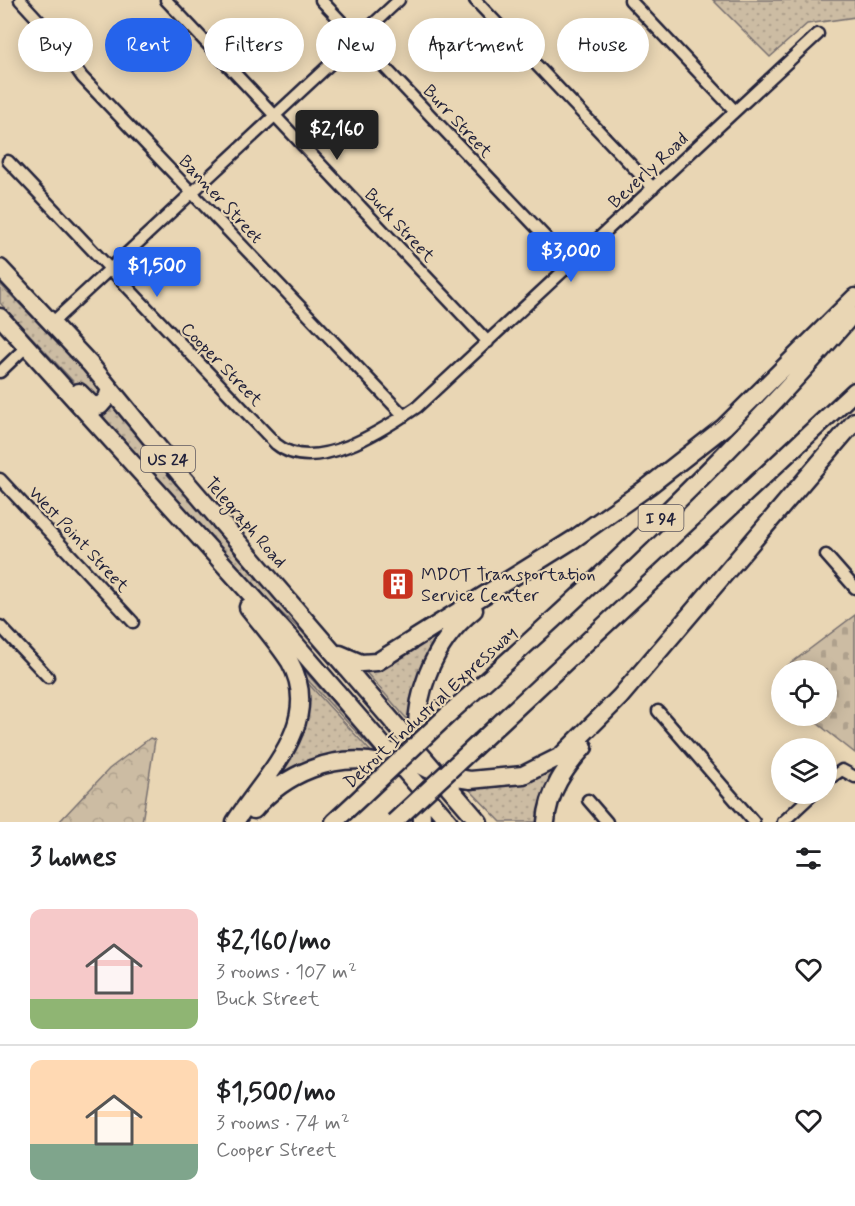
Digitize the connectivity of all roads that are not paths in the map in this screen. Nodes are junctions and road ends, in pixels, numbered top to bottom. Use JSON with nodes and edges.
{"nodes":[{"id":1,"x":20,"y":0,"type":"edge"},
{"id":2,"x":166,"y":0,"type":"edge"},
{"id":3,"x":321,"y":0,"type":"edge"},
{"id":4,"x":399,"y":0,"type":"edge"},
{"id":5,"x":475,"y":0,"type":"edge"},
{"id":6,"x":630,"y":0,"type":"edge"},
{"id":7,"x":338,"y":18,"type":"edge"},
{"id":8,"x":379,"y":18,"type":"edge"},
{"id":9,"x":818,"y":34,"type":"dead end"},
{"id":10,"x":321,"y":72,"type":"edge"},
{"id":11,"x":389,"y":72,"type":"edge"},
{"id":12,"x":735,"y":111,"type":"junction"},
{"id":13,"x":275,"y":116,"type":"junction"},
{"id":14,"x":8,"y":162,"type":"dead end"},
{"id":15,"x":653,"y":188,"type":"junction"},
{"id":16,"x":192,"y":192,"type":"junction"},
{"id":17,"x":571,"y":264,"type":"junction"},
{"id":18,"x":0,"y":268,"type":"edge"},
{"id":19,"x":110,"y":269,"type":"junction"},
{"id":20,"x":0,"y":281,"type":"edge"},
{"id":21,"x":855,"y":297,"type":"edge"},
{"id":22,"x":855,"y":312,"type":"edge"},
{"id":23,"x":0,"y":316,"type":"edge"},
{"id":24,"x":53,"y":322,"type":"junction"},
{"id":25,"x":488,"y":342,"type":"junction"},
{"id":26,"x":27,"y":346,"type":"junction"},
{"id":27,"x":80,"y":353,"type":"junction"},
{"id":28,"x":0,"y":372,"type":"edge"},
{"id":29,"x":110,"y":389,"type":"junction"},
{"id":30,"x":855,"y":391,"type":"edge"},
{"id":31,"x":404,"y":416,"type":"junction"},
{"id":32,"x":855,"y":421,"type":"edge"},
{"id":33,"x":292,"y":454,"type":"joint"},
{"id":34,"x":0,"y":479,"type":"edge"},
{"id":35,"x":178,"y":516,"type":"junction"},
{"id":36,"x":826,"y":555,"type":"dead end"},
{"id":37,"x":507,"y":582,"type":"junction"},
{"id":38,"x":855,"y":588,"type":"edge"},
{"id":39,"x":134,"y":622,"type":"dead end"},
{"id":40,"x":0,"y":626,"type":"edge"},
{"id":41,"x":335,"y":651,"type":"junction"},
{"id":42,"x":48,"y":677,"type":"dead end"},
{"id":43,"x":620,"y":697,"type":"junction"},
{"id":44,"x":658,"y":711,"type":"dead end"},
{"id":45,"x":420,"y":770,"type":"junction"},
{"id":46,"x":837,"y":772,"type":"edge"},
{"id":47,"x":855,"y":777,"type":"edge"},
{"id":48,"x":588,"y":800,"type":"dead end"},
{"id":49,"x":802,"y":804,"type":"edge"},
{"id":50,"x":445,"y":818,"type":"edge"},
{"id":51,"x":236,"y":822,"type":"edge"},
{"id":52,"x":244,"y":822,"type":"edge"},
{"id":53,"x":334,"y":822,"type":"edge"},
{"id":54,"x":394,"y":822,"type":"edge"},
{"id":55,"x":422,"y":822,"type":"edge"},
{"id":56,"x":479,"y":822,"type":"edge"},
{"id":57,"x":546,"y":822,"type":"edge"},
{"id":58,"x":607,"y":822,"type":"edge"},
{"id":59,"x":754,"y":822,"type":"edge"},
{"id":60,"x":783,"y":822,"type":"edge"}],
"edges":[{"from":1,"to":16,"type":"street","name":"Banner Street"},
{"from":2,"to":13,"type":"street","name":"Buck Street"},
{"from":3,"to":7,"type":"street","name":"Burr Street"},
{"from":4,"to":8,"type":"street"},
{"from":5,"to":15,"type":"street"},
{"from":6,"to":12,"type":"street"},
{"from":9,"to":12,"type":"street","name":"Beverly Road"},
{"from":10,"to":13,"type":"street"},
{"from":11,"to":17,"type":"street","name":"Burr Street"},
{"from":12,"to":15,"type":"street","name":"Beverly Road"},
{"from":13,"to":16,"type":"street"},
{"from":13,"to":25,"type":"street","name":"Buck Street"},
{"from":14,"to":19,"type":"street","name":"Cooper Street"},
{"from":15,"to":17,"type":"street","name":"Beverly Road"},
{"from":16,"to":19,"type":"street"},
{"from":16,"to":31,"type":"street","name":"Banner Street"},
{"from":17,"to":25,"type":"street","name":"Beverly Road"},
{"from":18,"to":24,"type":"highway","name":"Telegraph Road","number":"US 24"},
{"from":19,"to":24,"type":"street"},
{"from":19,"to":33,"type":"street","name":"Cooper Street"},
{"from":20,"to":27,"type":"highway"},
{"from":21,"to":37,"type":"highway"},
{"from":22,"to":53,"type":"highway","name":"Detroit Industrial Expressway","number":"I 94","bridge":true},
{"from":23,"to":26,"type":"highway","number":"US 24"},
{"from":23,"to":29,"type":"highway"},
{"from":24,"to":27,"type":"highway","name":"Telegraph Road","number":"US 24"},
{"from":25,"to":31,"type":"street","name":"Beverly Road"},
{"from":26,"to":28,"type":"street"},
{"from":26,"to":35,"type":"highway","number":"US 24"},
{"from":27,"to":29,"type":"highway","name":"Telegraph Road","number":"US 24"},
{"from":29,"to":41,"type":"highway","name":"Telegraph Road","number":"US 24"},
{"from":30,"to":54,"type":"highway","number":"I 94","bridge":true},
{"from":31,"to":33,"type":"street","name":"Beverly Road"},
{"from":32,"to":43,"type":"highway"},
{"from":34,"to":39,"type":"street","name":"West Point Street"},
{"from":35,"to":45,"type":"highway","number":"US 24"},
{"from":35,"to":51,"type":"highway"},
{"from":36,"to":38,"type":"street"},
{"from":37,"to":41,"type":"highway"},
{"from":37,"to":45,"type":"highway"},
{"from":40,"to":42,"type":"street"},
{"from":41,"to":45,"type":"highway","name":"Telegraph Road","number":"US 24"},
{"from":43,"to":45,"type":"highway"},
{"from":43,"to":57,"type":"highway"},
{"from":44,"to":59,"type":"street"},
{"from":45,"to":50,"type":"highway","number":"US 24"},
{"from":45,"to":52,"type":"highway"},
{"from":45,"to":55,"type":"highway"},
{"from":45,"to":56,"type":"highway","number":"US 24"},
{"from":46,"to":47,"type":"street"},
{"from":48,"to":58,"type":"street"},
{"from":49,"to":60,"type":"street"}]}
